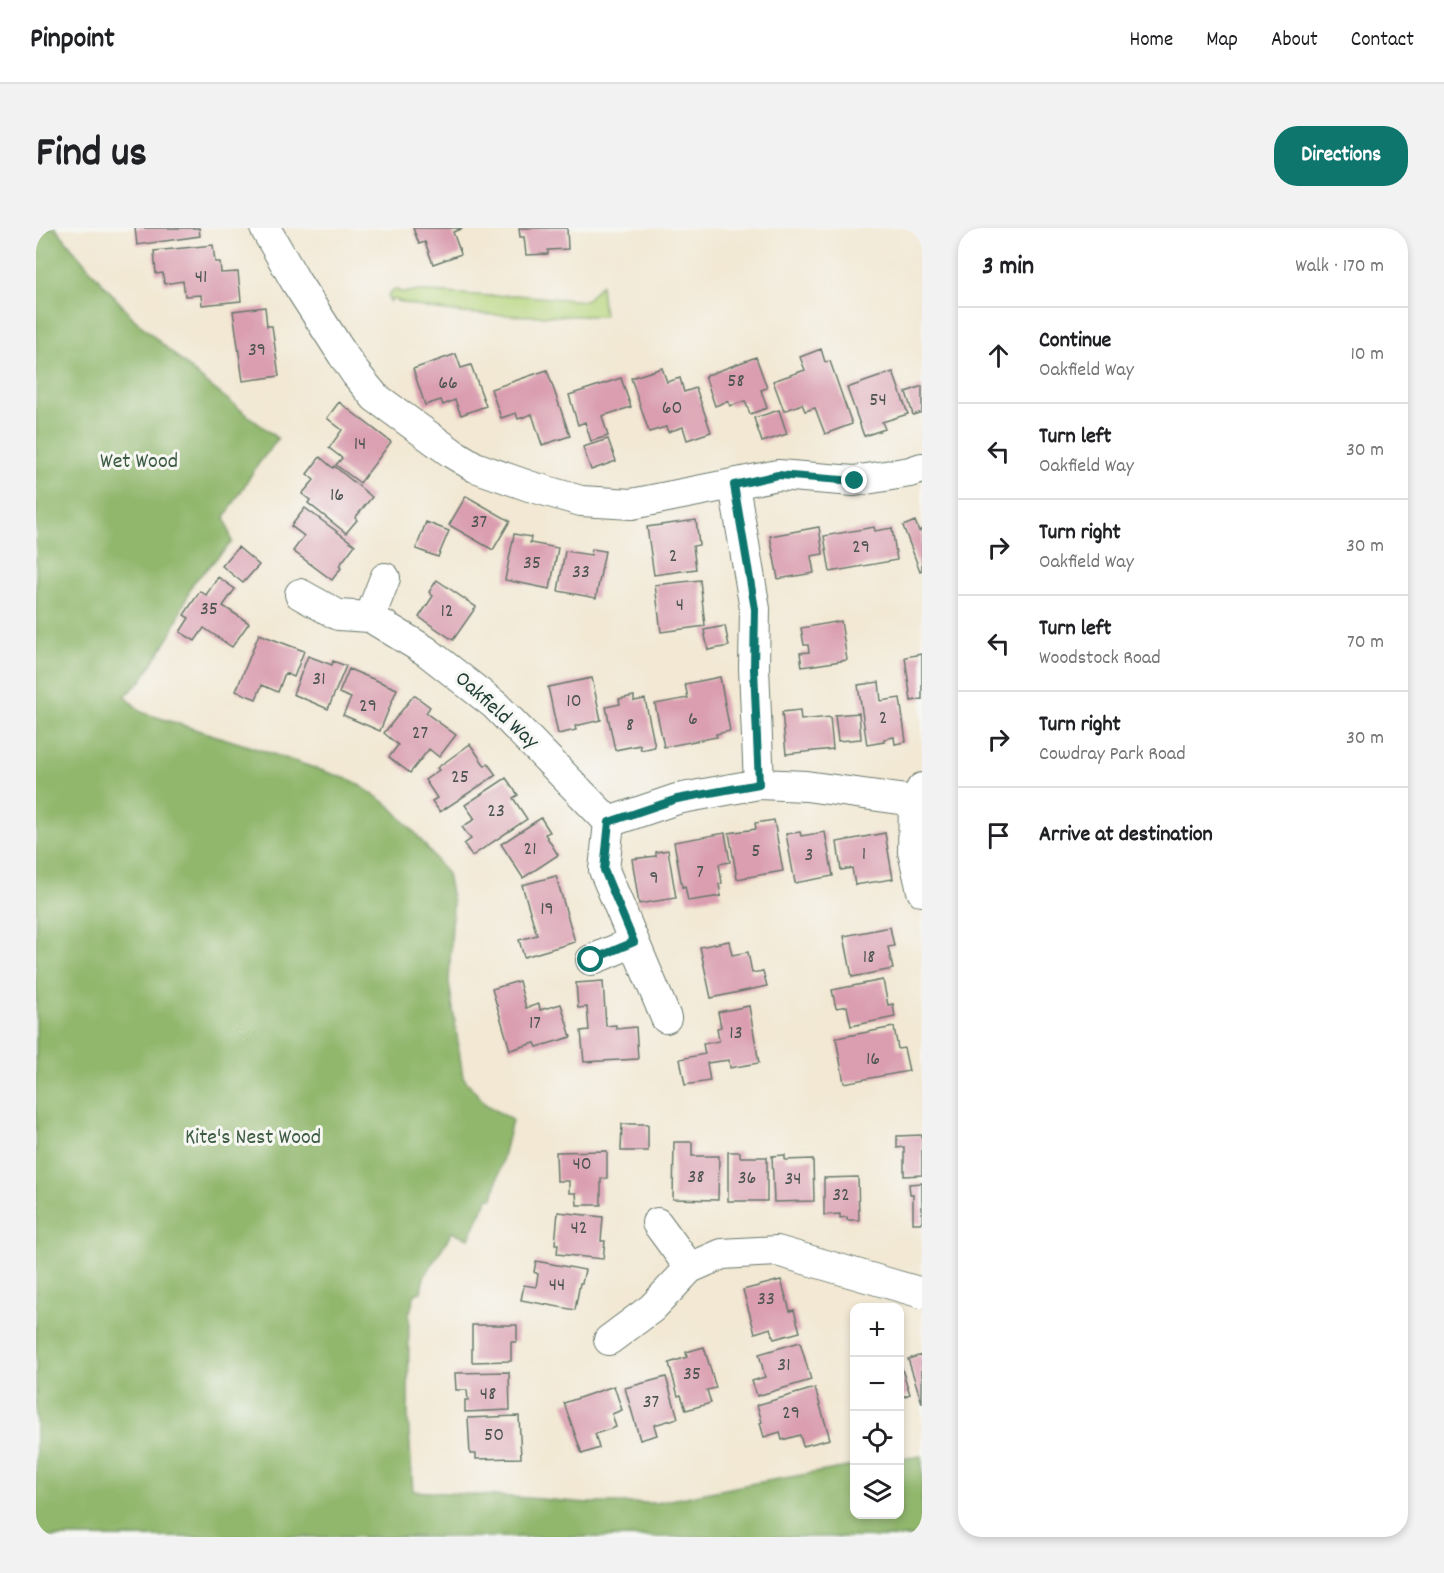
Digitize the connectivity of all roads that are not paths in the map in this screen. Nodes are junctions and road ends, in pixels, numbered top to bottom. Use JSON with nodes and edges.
{"nodes":[{"id":1,"x":264,"y":228,"type":"edge"},
{"id":2,"x":922,"y":468,"type":"edge"},
{"id":3,"x":734,"y":485,"type":"junction"},
{"id":4,"x":385,"y":578,"type":"dead end"},
{"id":5,"x":300,"y":594,"type":"dead end"},
{"id":6,"x":370,"y":617,"type":"junction"},
{"id":7,"x":759,"y":784,"type":"junction"},
{"id":8,"x":918,"y":794,"type":"edge"},
{"id":9,"x":609,"y":822,"type":"junction"},
{"id":10,"x":922,"y":891,"type":"edge"},
{"id":11,"x":634,"y":942,"type":"junction"},
{"id":12,"x":591,"y":960,"type":"dead end"},
{"id":13,"x":666,"y":1018,"type":"dead end"},
{"id":14,"x":657,"y":1223,"type":"dead end"},
{"id":15,"x":690,"y":1268,"type":"junction"},
{"id":16,"x":922,"y":1293,"type":"edge"},
{"id":17,"x":609,"y":1340,"type":"dead end"}],
"edges":[{"from":1,"to":3,"type":"street"},
{"from":2,"to":3,"type":"street"},
{"from":3,"to":7,"type":"street"},
{"from":4,"to":6,"type":"street"},
{"from":5,"to":6,"type":"street","name":"Oakfield Way"},
{"from":6,"to":9,"type":"street","name":"Oakfield Way"},
{"from":7,"to":8,"type":"street"},
{"from":7,"to":9,"type":"street"},
{"from":8,"to":10,"type":"street"},
{"from":9,"to":11,"type":"street"},
{"from":11,"to":12,"type":"street"},
{"from":11,"to":13,"type":"street"},
{"from":14,"to":15,"type":"street"},
{"from":15,"to":16,"type":"street"},
{"from":15,"to":17,"type":"street"}]}
